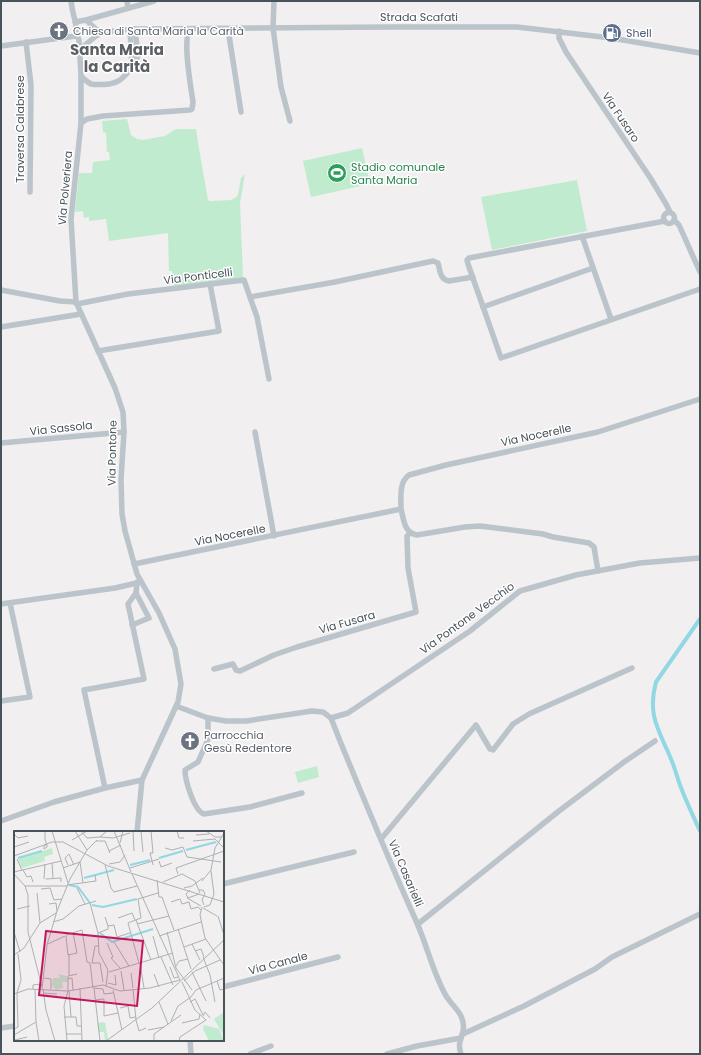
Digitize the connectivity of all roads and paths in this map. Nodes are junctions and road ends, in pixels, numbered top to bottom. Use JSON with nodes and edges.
{"nodes":[{"id":1,"x":71,"y":1,"type":"edge"},
{"id":2,"x":126,"y":1,"type":"edge"},
{"id":3,"x":154,"y":1,"type":"edge"},
{"id":4,"x":274,"y":1,"type":"edge"},
{"id":5,"x":128,"y":8,"type":"junction"},
{"id":6,"x":86,"y":20,"type":"junction"},
{"id":7,"x":75,"y":22,"type":"junction"},
{"id":8,"x":273,"y":28,"type":"junction"},
{"id":9,"x":190,"y":29,"type":"junction"},
{"id":10,"x":228,"y":29,"type":"junction"},
{"id":11,"x":132,"y":30,"type":"junction"},
{"id":12,"x":559,"y":31,"type":"junction"},
{"id":13,"x":104,"y":32,"type":"junction"},
{"id":14,"x":76,"y":36,"type":"junction"},
{"id":15,"x":26,"y":42,"type":"junction"},
{"id":16,"x":1,"y":46,"type":"edge"},
{"id":17,"x":79,"y":50,"type":"junction"},
{"id":18,"x":700,"y":53,"type":"edge"},
{"id":19,"x":81,"y":75,"type":"junction"},
{"id":20,"x":242,"y":112,"type":"dead end"},
{"id":21,"x":81,"y":114,"type":"junction"},
{"id":22,"x":87,"y":118,"type":"junction"},
{"id":23,"x":290,"y":121,"type":"dead end"},
{"id":24,"x":81,"y":123,"type":"junction"},
{"id":25,"x":30,"y":192,"type":"dead end"},
{"id":26,"x":670,"y":212,"type":"junction"},
{"id":27,"x":674,"y":220,"type":"junction"},
{"id":28,"x":665,"y":221,"type":"junction"},
{"id":29,"x":582,"y":236,"type":"junction"},
{"id":30,"x":593,"y":268,"type":"junction"},
{"id":31,"x":700,"y":272,"type":"edge"},
{"id":32,"x":472,"y":277,"type":"junction"},
{"id":33,"x":210,"y":284,"type":"junction"},
{"id":34,"x":700,"y":289,"type":"edge"},
{"id":35,"x":1,"y":290,"type":"edge"},
{"id":36,"x":250,"y":297,"type":"junction"},
{"id":37,"x":77,"y":303,"type":"junction"},
{"id":38,"x":483,"y":307,"type":"junction"},
{"id":39,"x":81,"y":314,"type":"junction"},
{"id":40,"x":611,"y":319,"type":"junction"},
{"id":41,"x":1,"y":327,"type":"edge"},
{"id":42,"x":98,"y":351,"type":"junction"},
{"id":43,"x":269,"y":379,"type":"dead end"},
{"id":44,"x":700,"y":399,"type":"edge"},
{"id":45,"x":124,"y":432,"type":"junction"},
{"id":46,"x":256,"y":432,"type":"dead end"},
{"id":47,"x":1,"y":443,"type":"edge"},
{"id":48,"x":401,"y":509,"type":"junction"},
{"id":49,"x":410,"y":533,"type":"junction"},
{"id":50,"x":274,"y":536,"type":"junction"},
{"id":51,"x":700,"y":558,"type":"edge"},
{"id":52,"x":134,"y":564,"type":"junction"},
{"id":53,"x":598,"y":571,"type":"junction"},
{"id":54,"x":139,"y":582,"type":"junction"},
{"id":55,"x":136,"y":593,"type":"junction"},
{"id":56,"x":10,"y":603,"type":"junction"},
{"id":57,"x":1,"y":604,"type":"edge"},
{"id":58,"x":132,"y":625,"type":"junction"},
{"id":59,"x":632,"y":668,"type":"dead end"},
{"id":60,"x":214,"y":669,"type":"dead end"},
{"id":61,"x":1,"y":701,"type":"edge"},
{"id":62,"x":176,"y":706,"type":"junction"},
{"id":63,"x":208,"y":718,"type":"junction"},
{"id":64,"x":331,"y":718,"type":"junction"},
{"id":65,"x":655,"y":741,"type":"dead end"},
{"id":66,"x":142,"y":780,"type":"junction"},
{"id":67,"x":105,"y":788,"type":"junction"},
{"id":68,"x":302,"y":793,"type":"dead end"},
{"id":69,"x":1,"y":821,"type":"edge"},
{"id":70,"x":137,"y":831,"type":"edge"},
{"id":71,"x":381,"y":839,"type":"junction"},
{"id":72,"x":354,"y":852,"type":"dead end"},
{"id":73,"x":224,"y":884,"type":"edge"},
{"id":74,"x":700,"y":914,"type":"edge"},
{"id":75,"x":418,"y":924,"type":"junction"},
{"id":76,"x":338,"y":957,"type":"dead end"},
{"id":77,"x":224,"y":987,"type":"edge"},
{"id":78,"x":14,"y":1026,"type":"edge"},
{"id":79,"x":1,"y":1028,"type":"edge"},
{"id":80,"x":462,"y":1036,"type":"junction"},
{"id":81,"x":190,"y":1041,"type":"edge"},
{"id":82,"x":271,"y":1046,"type":"dead end"},
{"id":83,"x":191,"y":1054,"type":"edge"},
{"id":84,"x":250,"y":1054,"type":"edge"},
{"id":85,"x":388,"y":1054,"type":"edge"},
{"id":86,"x":461,"y":1054,"type":"edge"}],
"edges":[{"from":1,"to":7,"type":"street"},
{"from":2,"to":5,"type":"street"},
{"from":3,"to":5,"type":"street"},
{"from":4,"to":8,"type":"street"},
{"from":5,"to":6,"type":"street"},
{"from":6,"to":7,"type":"street"},
{"from":6,"to":13,"type":"street"},
{"from":7,"to":14,"type":"street"},
{"from":8,"to":10,"type":"street","name":"Strada Scafati"},
{"from":8,"to":12,"type":"street","name":"Strada Scafati"},
{"from":8,"to":23,"type":"street"},
{"from":9,"to":10,"type":"street","name":"Strada Scafati"},
{"from":9,"to":11,"type":"street","name":"Strada Scafati"},
{"from":9,"to":22,"type":"street"},
{"from":10,"to":20,"type":"street"},
{"from":11,"to":13,"type":"street"},
{"from":11,"to":19,"type":"street"},
{"from":12,"to":18,"type":"street","name":"Strada Scafati"},
{"from":12,"to":26,"type":"street","name":"Via Fusaro"},
{"from":13,"to":17,"type":"street"},
{"from":14,"to":15,"type":"street"},
{"from":14,"to":17,"type":"street"},
{"from":15,"to":16,"type":"street"},
{"from":15,"to":25,"type":"street","name":"Traversa Calabrese"},
{"from":17,"to":19,"type":"street"},
{"from":19,"to":21,"type":"street","name":"Via Polveriera"},
{"from":21,"to":22,"type":"street"},
{"from":21,"to":24,"type":"street","name":"Via Polveriera"},
{"from":22,"to":24,"type":"street"},
{"from":24,"to":37,"type":"street","name":"Via Polveriera"},
{"from":26,"to":27,"type":"street","name":"Via Fusaro"},
{"from":26,"to":28,"type":"street"},
{"from":27,"to":28,"type":"street"},
{"from":27,"to":31,"type":"street","name":"Via Fusaro"},
{"from":28,"to":29,"type":"street"},
{"from":29,"to":30,"type":"street"},
{"from":29,"to":32,"type":"street"},
{"from":30,"to":38,"type":"street"},
{"from":30,"to":40,"type":"street"},
{"from":32,"to":36,"type":"street"},
{"from":32,"to":38,"type":"street"},
{"from":33,"to":36,"type":"street","name":"Via Ponticelli"},
{"from":33,"to":37,"type":"street","name":"Via Ponticelli"},
{"from":33,"to":42,"type":"street"},
{"from":34,"to":40,"type":"street"},
{"from":35,"to":37,"type":"street","name":"Via Ponticelli"},
{"from":36,"to":43,"type":"street","name":"Via Ponticelli"},
{"from":37,"to":39,"type":"street","name":"Via Pontone"},
{"from":38,"to":40,"type":"street"},
{"from":39,"to":41,"type":"street"},
{"from":39,"to":42,"type":"street","name":"Via Pontone"},
{"from":42,"to":45,"type":"street","name":"Via Pontone"},
{"from":44,"to":48,"type":"street","name":"Via Nocerelle"},
{"from":45,"to":47,"type":"street","name":"Via Sassola"},
{"from":45,"to":52,"type":"street","name":"Via Pontone"},
{"from":46,"to":50,"type":"street"},
{"from":48,"to":49,"type":"street","name":"Via Nocerelle"},
{"from":48,"to":50,"type":"street","name":"Via Nocerelle"},
{"from":49,"to":53,"type":"street"},
{"from":49,"to":60,"type":"street","name":"Via Fusara"},
{"from":50,"to":52,"type":"street","name":"Via Nocerelle"},
{"from":51,"to":53,"type":"street","name":"Via Pontone Vecchio"},
{"from":52,"to":54,"type":"street","name":"Via Pontone"},
{"from":53,"to":64,"type":"street","name":"Via Pontone Vecchio"},
{"from":54,"to":55,"type":"street"},
{"from":54,"to":56,"type":"street"},
{"from":54,"to":62,"type":"street","name":"Via Pontone"},
{"from":55,"to":58,"type":"street"},
{"from":55,"to":58,"type":"street"},
{"from":56,"to":57,"type":"street"},
{"from":56,"to":61,"type":"street"},
{"from":58,"to":67,"type":"street"},
{"from":59,"to":71,"type":"street"},
{"from":62,"to":63,"type":"street"},
{"from":62,"to":66,"type":"street","name":"Via Pontone"},
{"from":63,"to":64,"type":"street"},
{"from":63,"to":68,"type":"street"},
{"from":64,"to":71,"type":"street","name":"Via Casarielli"},
{"from":65,"to":75,"type":"street"},
{"from":66,"to":67,"type":"street"},
{"from":66,"to":70,"type":"street","name":"Via Pontone"},
{"from":67,"to":69,"type":"street"},
{"from":71,"to":75,"type":"street","name":"Via Casarielli"},
{"from":72,"to":73,"type":"street"},
{"from":74,"to":80,"type":"street"},
{"from":75,"to":80,"type":"street","name":"Via Casarielli"},
{"from":76,"to":77,"type":"street","name":"Via Canale"},
{"from":78,"to":79,"type":"street"},
{"from":80,"to":85,"type":"street"},
{"from":80,"to":86,"type":"street","name":"Via Casarielli"},
{"from":81,"to":83,"type":"street"},
{"from":82,"to":84,"type":"street"}]}
